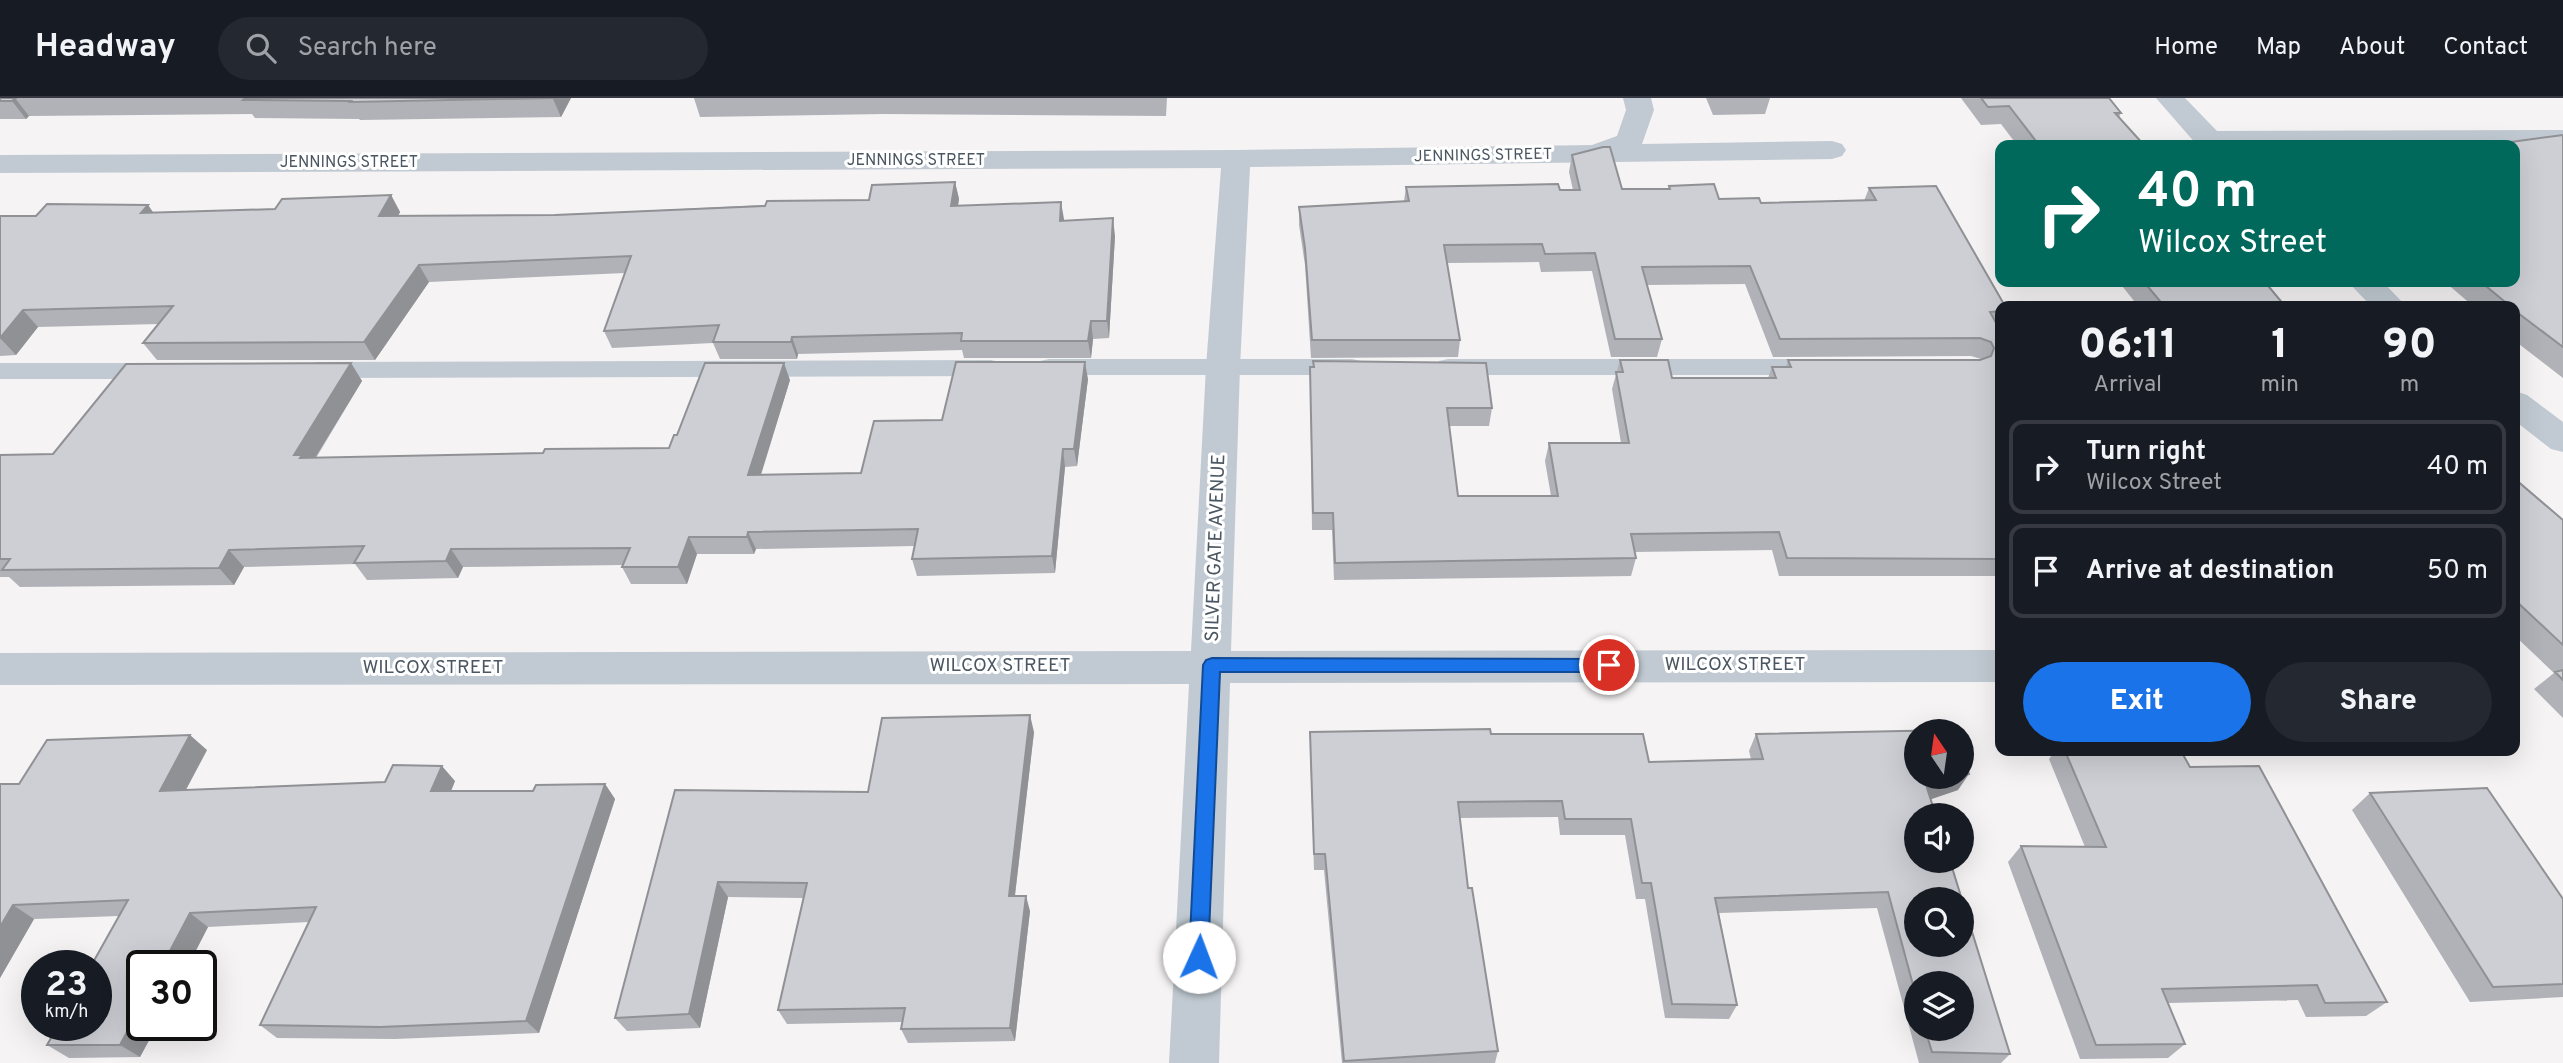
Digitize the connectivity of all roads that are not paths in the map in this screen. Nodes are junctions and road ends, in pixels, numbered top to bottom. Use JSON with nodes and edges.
{"nodes":[{"id":1,"x":1637,"y":98,"type":"edge"},
{"id":2,"x":2170,"y":98,"type":"edge"},
{"id":3,"x":2563,"y":139,"type":"edge"},
{"id":4,"x":2209,"y":140,"type":"edge"},
{"id":5,"x":2446,"y":140,"type":"edge"},
{"id":6,"x":1832,"y":150,"type":"dead end"},
{"id":7,"x":1592,"y":155,"type":"junction"},
{"id":8,"x":1236,"y":159,"type":"junction"},
{"id":9,"x":0,"y":164,"type":"edge"},
{"id":10,"x":2369,"y":287,"type":"edge"},
{"id":11,"x":2385,"y":301,"type":"edge"},
{"id":12,"x":1223,"y":367,"type":"junction"},
{"id":13,"x":1376,"y":367,"type":"edge"},
{"id":14,"x":1431,"y":367,"type":"edge"},
{"id":15,"x":1833,"y":367,"type":"edge"},
{"id":16,"x":181,"y":370,"type":"edge"},
{"id":17,"x":292,"y":370,"type":"edge"},
{"id":18,"x":0,"y":371,"type":"edge"},
{"id":19,"x":2520,"y":407,"type":"edge"},
{"id":20,"x":2563,"y":440,"type":"edge"},
{"id":21,"x":1212,"y":665,"type":"junction"},
{"id":22,"x":1995,"y":666,"type":"edge"},
{"id":23,"x":0,"y":669,"type":"edge"},
{"id":24,"x":1194,"y":1063,"type":"edge"}],
"edges":[{"from":1,"to":7,"type":"street"},
{"from":2,"to":4,"type":"street"},
{"from":3,"to":5,"type":"street"},
{"from":6,"to":7,"type":"street","name":"JENNINGS STREET"},
{"from":7,"to":8,"type":"street","name":"JENNINGS STREET"},
{"from":8,"to":9,"type":"street","name":"JENNINGS STREET"},
{"from":8,"to":12,"type":"street","name":"SILVER GATE AVENUE"},
{"from":10,"to":11,"type":"street"},
{"from":12,"to":13,"type":"lane"},
{"from":12,"to":17,"type":"lane"},
{"from":12,"to":21,"type":"street","name":"SILVER GATE AVENUE"},
{"from":14,"to":15,"type":"lane"},
{"from":16,"to":18,"type":"lane"},
{"from":19,"to":20,"type":"street"},
{"from":21,"to":22,"type":"street","name":"WILCOX STREET"},
{"from":21,"to":23,"type":"street","name":"WILCOX STREET"},
{"from":21,"to":24,"type":"street","name":"SILVER GATE AVENUE"}]}
